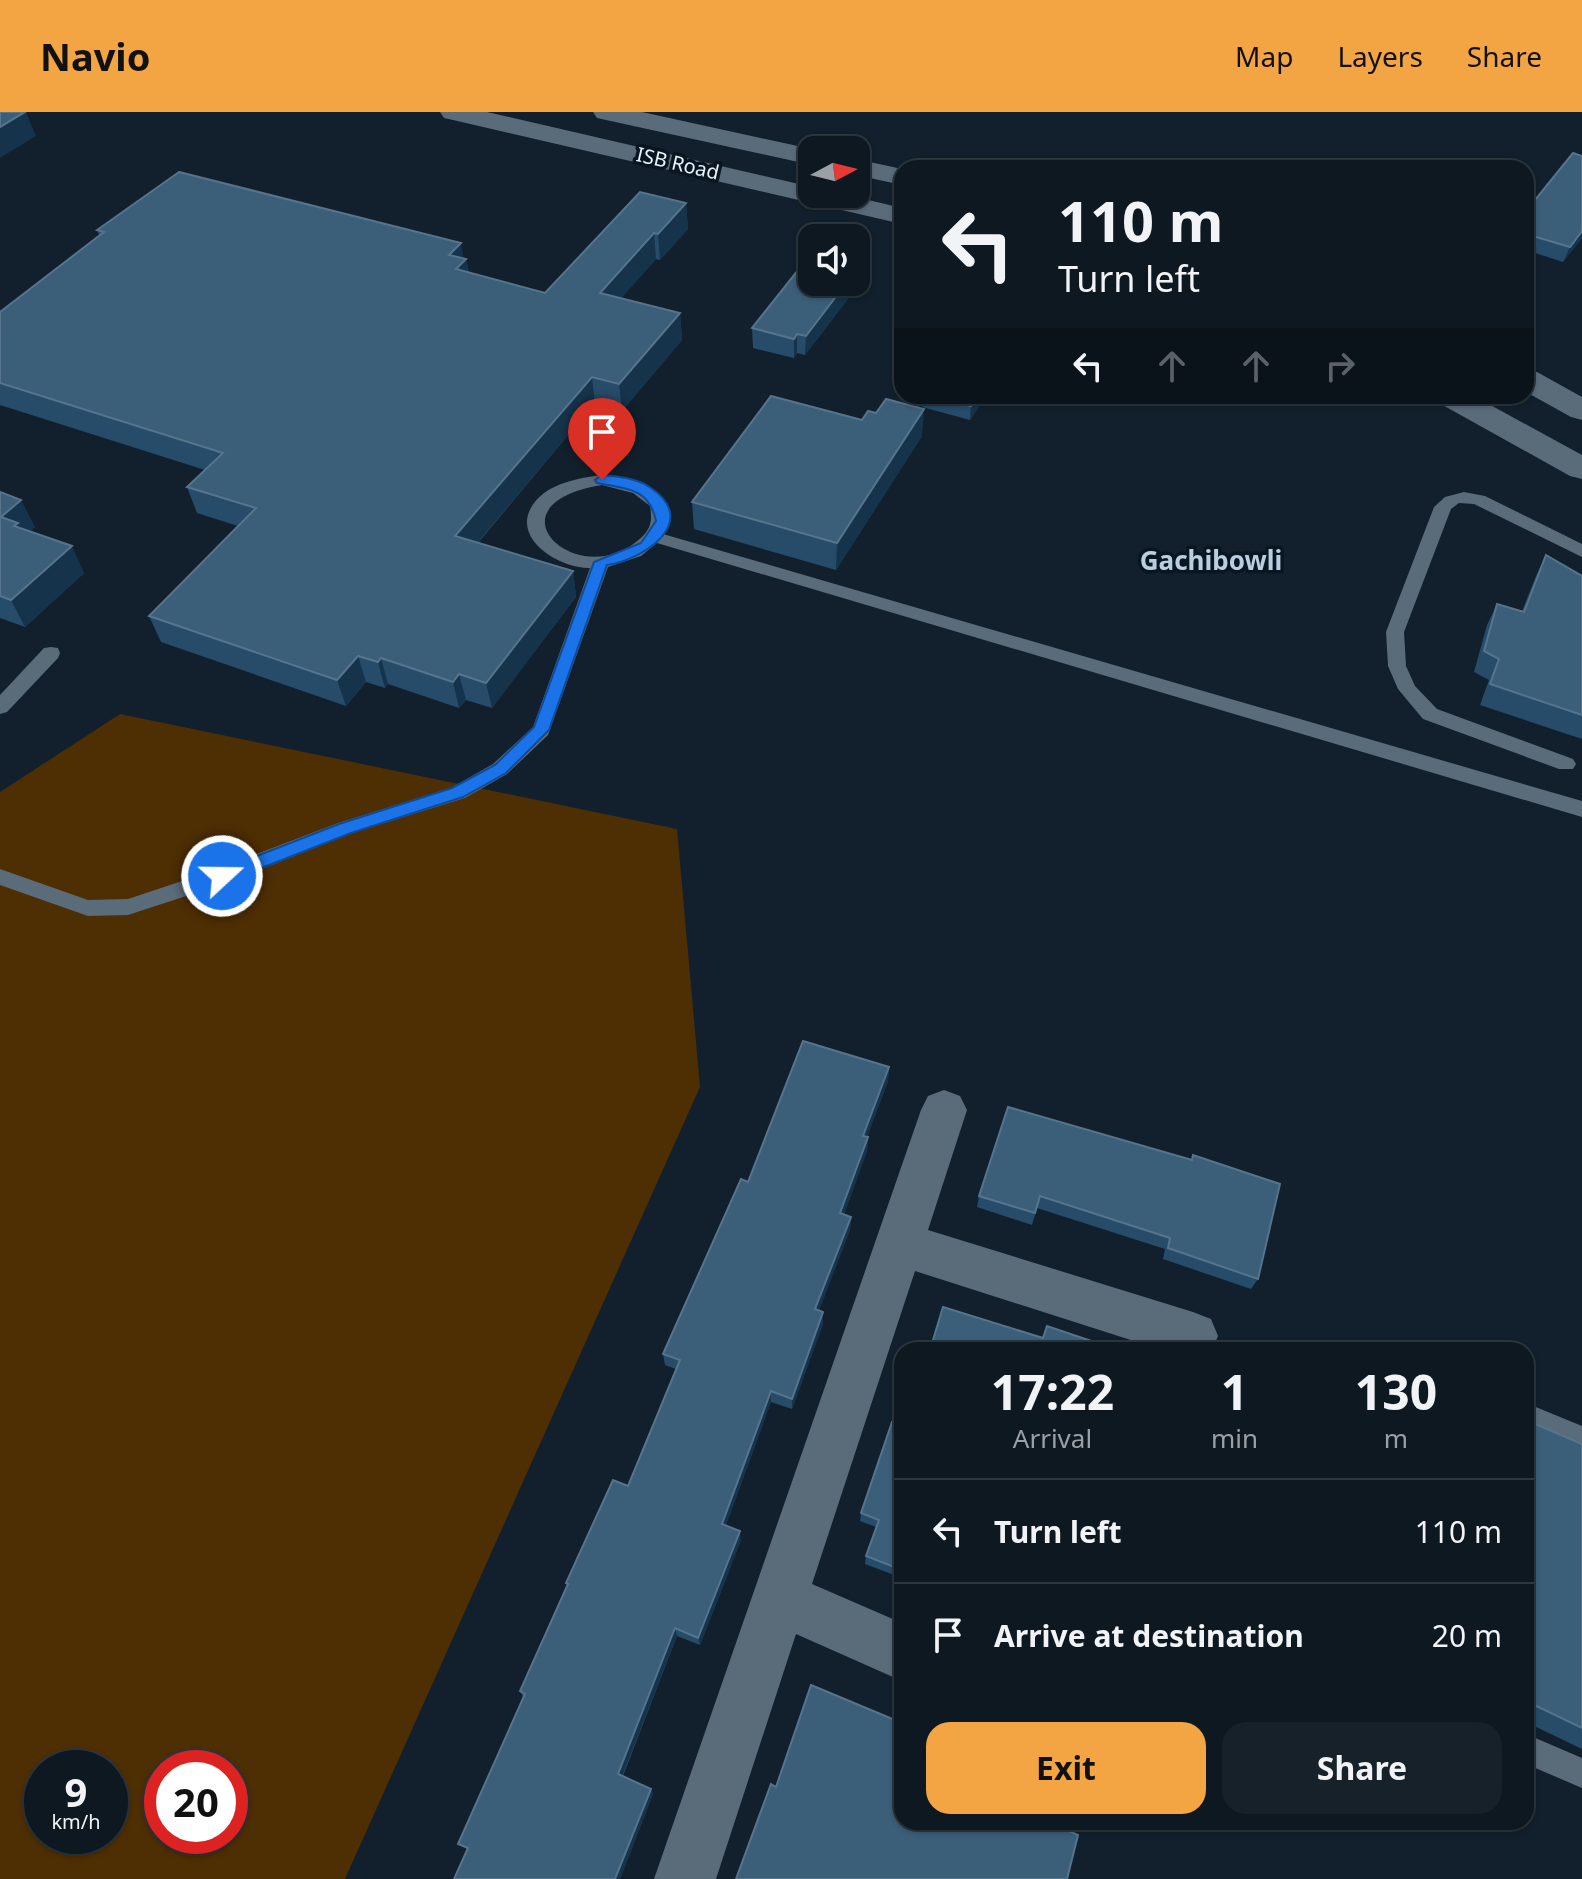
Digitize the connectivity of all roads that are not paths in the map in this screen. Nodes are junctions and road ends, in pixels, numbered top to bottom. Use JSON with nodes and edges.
{"nodes":[{"id":1,"x":453,"y":112,"type":"edge"},
{"id":2,"x":606,"y":112,"type":"edge"},
{"id":3,"x":748,"y":143,"type":"junction"},
{"id":4,"x":798,"y":154,"type":"edge"},
{"id":5,"x":870,"y":170,"type":"edge"},
{"id":6,"x":722,"y":173,"type":"junction"},
{"id":7,"x":894,"y":175,"type":"edge"},
{"id":8,"x":894,"y":214,"type":"edge"},
{"id":9,"x":1534,"y":383,"type":"edge"},
{"id":10,"x":1464,"y":404,"type":"edge"},
{"id":11,"x":1582,"y":410,"type":"edge"},
{"id":12,"x":1582,"y":469,"type":"edge"},
{"id":13,"x":655,"y":537,"type":"junction"},
{"id":14,"x":1582,"y":551,"type":"edge"},
{"id":15,"x":601,"y":562,"type":"junction"},
{"id":16,"x":51,"y":653,"type":"dead end"},
{"id":17,"x":0,"y":707,"type":"edge"},
{"id":18,"x":1566,"y":764,"type":"dead end"},
{"id":19,"x":1582,"y":809,"type":"edge"},
{"id":20,"x":0,"y":877,"type":"edge"},
{"id":21,"x":944,"y":1110,"type":"dead end"},
{"id":22,"x":898,"y":1243,"type":"junction"},
{"id":23,"x":1193,"y":1336,"type":"dead end"},
{"id":24,"x":1534,"y":1419,"type":"edge"},
{"id":25,"x":1582,"y":1439,"type":"edge"},
{"id":26,"x":778,"y":1598,"type":"junction"},
{"id":27,"x":894,"y":1649,"type":"edge"},
{"id":28,"x":1534,"y":1752,"type":"edge"},
{"id":29,"x":1582,"y":1773,"type":"edge"},
{"id":30,"x":685,"y":1879,"type":"edge"}],
"edges":[{"from":1,"to":6,"type":"main road","name":"ISB Road"},
{"from":2,"to":3,"type":"main road","name":"ISB Road"},
{"from":3,"to":4,"type":"main road","name":"ISB Road"},
{"from":3,"to":6,"type":"main road"},
{"from":5,"to":7,"type":"main road"},
{"from":6,"to":8,"type":"main road","name":"ISB Road"},
{"from":9,"to":11,"type":"main road"},
{"from":10,"to":12,"type":"main road"},
{"from":13,"to":15,"type":"lane"},
{"from":13,"to":15,"type":"lane"},
{"from":13,"to":19,"type":"lane"},
{"from":14,"to":18,"type":"lane"},
{"from":15,"to":20,"type":"lane"},
{"from":16,"to":17,"type":"lane"},
{"from":21,"to":22,"type":"main road"},
{"from":22,"to":23,"type":"main road"},
{"from":22,"to":26,"type":"main road"},
{"from":24,"to":25,"type":"lane"},
{"from":26,"to":27,"type":"main road"},
{"from":26,"to":30,"type":"main road"},
{"from":28,"to":29,"type":"lane"}]}
